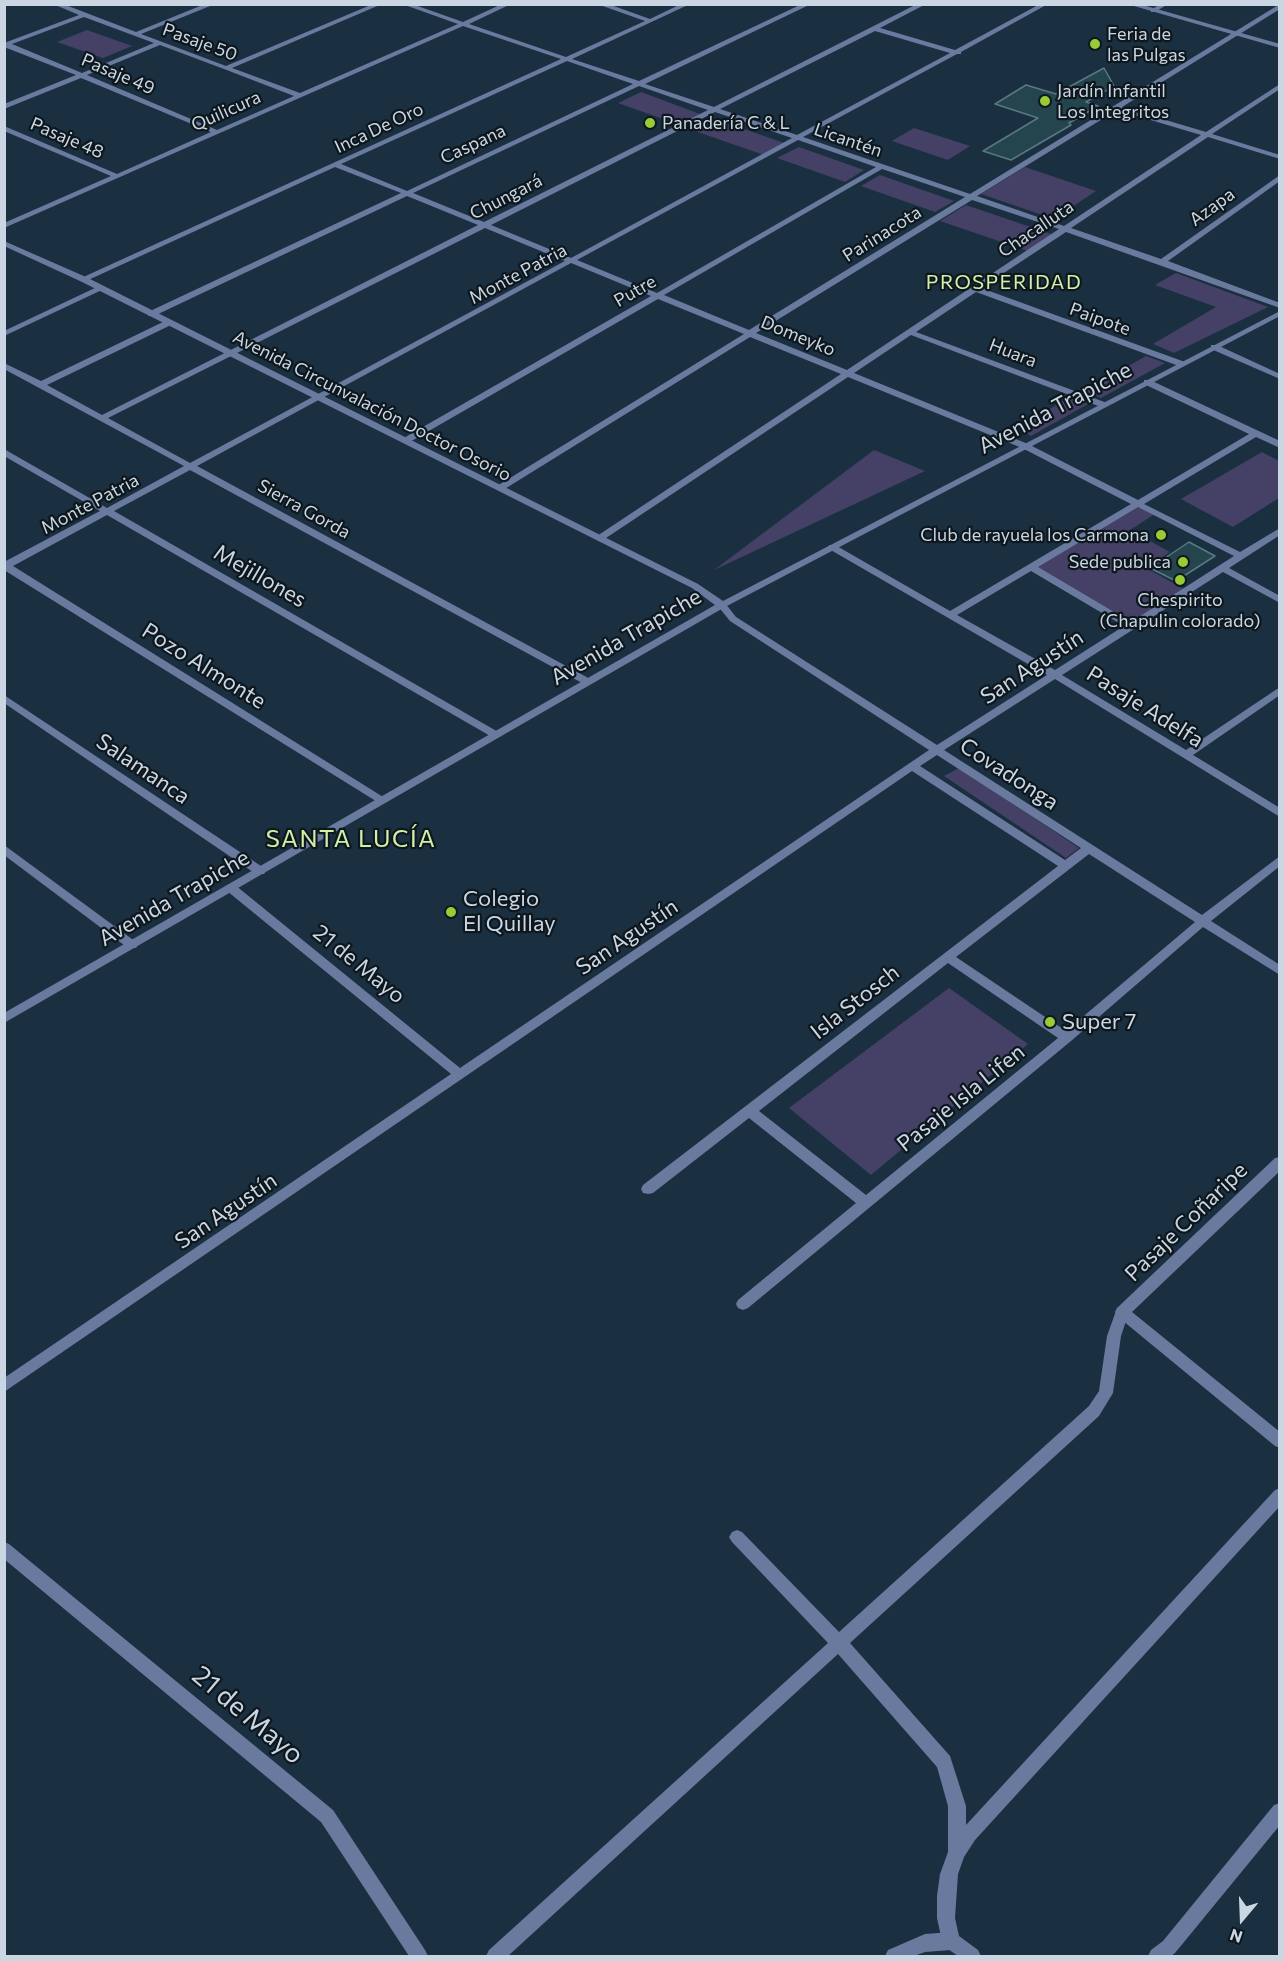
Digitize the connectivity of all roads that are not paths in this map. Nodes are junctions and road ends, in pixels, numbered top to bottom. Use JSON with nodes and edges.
{"nodes":[{"id":1,"x":56,"y":4,"type":"edge"},
{"id":2,"x":212,"y":4,"type":"edge"},
{"id":3,"x":380,"y":4,"type":"edge"},
{"id":4,"x":405,"y":4,"type":"edge"},
{"id":5,"x":508,"y":4,"type":"edge"},
{"id":6,"x":600,"y":4,"type":"edge"},
{"id":7,"x":687,"y":4,"type":"edge"},
{"id":8,"x":808,"y":4,"type":"edge"},
{"id":9,"x":923,"y":4,"type":"edge"},
{"id":10,"x":1045,"y":4,"type":"edge"},
{"id":11,"x":1130,"y":4,"type":"edge"},
{"id":12,"x":1165,"y":4,"type":"edge"},
{"id":13,"x":1280,"y":6,"type":"edge"},
{"id":14,"x":1153,"y":11,"type":"junction"},
{"id":15,"x":83,"y":15,"type":"junction"},
{"id":16,"x":651,"y":21,"type":"junction"},
{"id":17,"x":460,"y":23,"type":"junction"},
{"id":18,"x":875,"y":29,"type":"junction"},
{"id":19,"x":1234,"y":33,"type":"junction"},
{"id":20,"x":135,"y":34,"type":"junction"},
{"id":21,"x":160,"y":43,"type":"junction"},
{"id":22,"x":6,"y":44,"type":"edge"},
{"id":23,"x":1280,"y":46,"type":"edge"},
{"id":24,"x":959,"y":53,"type":"junction"},
{"id":25,"x":565,"y":59,"type":"junction"},
{"id":26,"x":226,"y":68,"type":"junction"},
{"id":27,"x":82,"y":75,"type":"junction"},
{"id":28,"x":639,"y":84,"type":"junction"},
{"id":29,"x":1280,"y":86,"type":"edge"},
{"id":30,"x":299,"y":95,"type":"junction"},
{"id":31,"x":4,"y":107,"type":"edge"},
{"id":32,"x":1116,"y":107,"type":"junction"},
{"id":33,"x":714,"y":110,"type":"junction"},
{"id":34,"x":4,"y":128,"type":"edge"},
{"id":35,"x":217,"y":132,"type":"junction"},
{"id":36,"x":1206,"y":134,"type":"junction"},
{"id":37,"x":799,"y":139,"type":"junction"},
{"id":38,"x":1280,"y":157,"type":"edge"},
{"id":39,"x":335,"y":164,"type":"junction"},
{"id":40,"x":881,"y":167,"type":"junction"},
{"id":41,"x":117,"y":176,"type":"junction"},
{"id":42,"x":1280,"y":177,"type":"edge"},
{"id":43,"x":407,"y":194,"type":"junction"},
{"id":44,"x":969,"y":197,"type":"junction"},
{"id":45,"x":4,"y":226,"type":"edge"},
{"id":46,"x":486,"y":226,"type":"junction"},
{"id":47,"x":1062,"y":229,"type":"junction"},
{"id":48,"x":4,"y":243,"type":"edge"},
{"id":49,"x":573,"y":261,"type":"junction"},
{"id":50,"x":1162,"y":262,"type":"junction"},
{"id":51,"x":83,"y":279,"type":"junction"},
{"id":52,"x":100,"y":289,"type":"junction"},
{"id":53,"x":975,"y":289,"type":"junction"},
{"id":54,"x":657,"y":296,"type":"junction"},
{"id":55,"x":1280,"y":306,"type":"edge"},
{"id":56,"x":1280,"y":313,"type":"edge"},
{"id":57,"x":152,"y":314,"type":"junction"},
{"id":58,"x":168,"y":323,"type":"junction"},
{"id":59,"x":910,"y":332,"type":"junction"},
{"id":60,"x":4,"y":334,"type":"edge"},
{"id":61,"x":750,"y":334,"type":"junction"},
{"id":62,"x":1214,"y":347,"type":"junction"},
{"id":63,"x":232,"y":354,"type":"junction"},
{"id":64,"x":1182,"y":364,"type":"junction"},
{"id":65,"x":4,"y":365,"type":"edge"},
{"id":66,"x":847,"y":374,"type":"junction"},
{"id":67,"x":1280,"y":377,"type":"edge"},
{"id":68,"x":1147,"y":382,"type":"junction"},
{"id":69,"x":40,"y":385,"type":"junction"},
{"id":70,"x":319,"y":398,"type":"junction"},
{"id":71,"x":1104,"y":405,"type":"junction"},
{"id":72,"x":102,"y":418,"type":"junction"},
{"id":73,"x":1257,"y":433,"type":"junction"},
{"id":74,"x":405,"y":441,"type":"junction"},
{"id":75,"x":1280,"y":445,"type":"edge"},
{"id":76,"x":1025,"y":446,"type":"junction"},
{"id":77,"x":4,"y":452,"type":"edge"},
{"id":78,"x":192,"y":467,"type":"junction"},
{"id":79,"x":500,"y":488,"type":"junction"},
{"id":80,"x":1137,"y":503,"type":"junction"},
{"id":81,"x":109,"y":512,"type":"junction"},
{"id":82,"x":1280,"y":531,"type":"edge"},
{"id":83,"x":600,"y":538,"type":"junction"},
{"id":84,"x":832,"y":547,"type":"junction"},
{"id":85,"x":1240,"y":556,"type":"junction"},
{"id":86,"x":5,"y":566,"type":"edge"},
{"id":87,"x":1031,"y":567,"type":"junction"},
{"id":88,"x":1221,"y":567,"type":"junction"},
{"id":89,"x":1280,"y":600,"type":"edge"},
{"id":90,"x":722,"y":605,"type":"junction"},
{"id":91,"x":950,"y":615,"type":"junction"},
{"id":92,"x":1131,"y":626,"type":"junction"},
{"id":93,"x":1055,"y":675,"type":"junction"},
{"id":94,"x":588,"y":682,"type":"junction"},
{"id":95,"x":1280,"y":690,"type":"edge"},
{"id":96,"x":4,"y":698,"type":"edge"},
{"id":97,"x":496,"y":735,"type":"junction"},
{"id":98,"x":937,"y":751,"type":"junction"},
{"id":99,"x":1186,"y":755,"type":"junction"},
{"id":100,"x":912,"y":766,"type":"junction"},
{"id":101,"x":383,"y":800,"type":"junction"},
{"id":102,"x":1280,"y":813,"type":"edge"},
{"id":103,"x":1089,"y":848,"type":"junction"},
{"id":104,"x":4,"y":849,"type":"edge"},
{"id":105,"x":1280,"y":861,"type":"edge"},
{"id":106,"x":1066,"y":866,"type":"junction"},
{"id":107,"x":260,"y":871,"type":"junction"},
{"id":108,"x":231,"y":888,"type":"junction"},
{"id":109,"x":1202,"y":922,"type":"junction"},
{"id":110,"x":132,"y":945,"type":"junction"},
{"id":111,"x":948,"y":957,"type":"junction"},
{"id":112,"x":1280,"y":971,"type":"edge"},
{"id":113,"x":4,"y":1019,"type":"edge"},
{"id":114,"x":1067,"y":1038,"type":"junction"},
{"id":115,"x":459,"y":1074,"type":"junction"},
{"id":116,"x":750,"y":1111,"type":"junction"},
{"id":117,"x":1280,"y":1162,"type":"edge"},
{"id":118,"x":648,"y":1189,"type":"dead end"},
{"id":119,"x":866,"y":1203,"type":"junction"},
{"id":120,"x":743,"y":1304,"type":"dead end"},
{"id":121,"x":1122,"y":1312,"type":"junction"},
{"id":122,"x":4,"y":1386,"type":"edge"},
{"id":123,"x":1280,"y":1441,"type":"edge"},
{"id":124,"x":1280,"y":1495,"type":"edge"},
{"id":125,"x":737,"y":1537,"type":"dead end"},
{"id":126,"x":4,"y":1549,"type":"edge"},
{"id":127,"x":839,"y":1643,"type":"junction"},
{"id":128,"x":1280,"y":1811,"type":"edge"},
{"id":129,"x":957,"y":1852,"type":"junction"},
{"id":130,"x":951,"y":1941,"type":"junction"},
{"id":131,"x":1168,"y":1953,"type":"edge"},
{"id":132,"x":419,"y":1956,"type":"edge"},
{"id":133,"x":495,"y":1956,"type":"edge"},
{"id":134,"x":894,"y":1956,"type":"edge"},
{"id":135,"x":972,"y":1956,"type":"edge"}],
"edges":[{"from":1,"to":15,"type":"street","name":"Pasaje 50"},
{"from":2,"to":20,"type":"street"},
{"from":3,"to":26,"type":"street"},
{"from":4,"to":17,"type":"street","name":"Licantén"},
{"from":5,"to":17,"type":"street","name":"Quilicura"},
{"from":6,"to":16,"type":"street"},
{"from":7,"to":16,"type":"street","name":"Inca De Oro"},
{"from":8,"to":28,"type":"street","name":"Caspana"},
{"from":9,"to":18,"type":"street","name":"Chungará"},
{"from":10,"to":24,"type":"street","name":"Monte Patria"},
{"from":11,"to":14,"type":"street"},
{"from":12,"to":14,"type":"street"},
{"from":13,"to":19,"type":"street","name":"Parinacota"},
{"from":14,"to":19,"type":"street"},
{"from":15,"to":20,"type":"street","name":"Pasaje 50"},
{"from":15,"to":22,"type":"street"},
{"from":16,"to":25,"type":"street","name":"Inca De Oro"},
{"from":17,"to":25,"type":"street","name":"Licantén"},
{"from":17,"to":30,"type":"street","name":"Quilicura"},
{"from":18,"to":24,"type":"street"},
{"from":18,"to":33,"type":"street","name":"Chungará"},
{"from":19,"to":23,"type":"street"},
{"from":19,"to":32,"type":"street","name":"Parinacota"},
{"from":20,"to":21,"type":"street","name":"Pasaje 50"},
{"from":21,"to":26,"type":"street","name":"Pasaje 50"},
{"from":21,"to":27,"type":"street"},
{"from":22,"to":27,"type":"street","name":"Pasaje 49"},
{"from":24,"to":37,"type":"street","name":"Monte Patria"},
{"from":25,"to":28,"type":"street","name":"Licantén"},
{"from":25,"to":39,"type":"street","name":"Inca De Oro"},
{"from":26,"to":30,"type":"street","name":"Pasaje 50"},
{"from":27,"to":31,"type":"street"},
{"from":27,"to":35,"type":"street","name":"Pasaje 49"},
{"from":28,"to":33,"type":"street","name":"Licantén"},
{"from":28,"to":43,"type":"street","name":"Caspana"},
{"from":29,"to":36,"type":"street","name":"Chacalluta"},
{"from":30,"to":35,"type":"street","name":"Quilicura"},
{"from":32,"to":36,"type":"street"},
{"from":32,"to":44,"type":"street","name":"Parinacota"},
{"from":33,"to":37,"type":"street","name":"Licantén"},
{"from":33,"to":46,"type":"street","name":"Chungará"},
{"from":34,"to":41,"type":"street","name":"Pasaje 48"},
{"from":35,"to":41,"type":"street","name":"Quilicura"},
{"from":36,"to":38,"type":"street"},
{"from":36,"to":47,"type":"street","name":"Chacalluta"},
{"from":37,"to":40,"type":"street","name":"Licantén"},
{"from":37,"to":49,"type":"street","name":"Monte Patria"},
{"from":39,"to":43,"type":"street","name":"Domeyko"},
{"from":39,"to":51,"type":"street","name":"Inca De Oro"},
{"from":40,"to":44,"type":"street","name":"Licantén"},
{"from":40,"to":54,"type":"street","name":"Putre"},
{"from":41,"to":45,"type":"street","name":"Quilicura"},
{"from":42,"to":50,"type":"street","name":"Azapa"},
{"from":43,"to":46,"type":"street","name":"Domeyko"},
{"from":43,"to":57,"type":"street","name":"Caspana"},
{"from":44,"to":47,"type":"street","name":"Licantén"},
{"from":44,"to":61,"type":"street","name":"Parinacota"},
{"from":46,"to":49,"type":"street","name":"Domeyko"},
{"from":46,"to":63,"type":"street","name":"Chungará"},
{"from":47,"to":50,"type":"street","name":"Licantén"},
{"from":47,"to":53,"type":"street","name":"Chacalluta"},
{"from":48,"to":51,"type":"street","name":"Avenida Circunvalación Doctor Osorio"},
{"from":49,"to":54,"type":"street","name":"Domeyko"},
{"from":49,"to":70,"type":"street","name":"Monte Patria"},
{"from":50,"to":55,"type":"street","name":"Licantén"},
{"from":51,"to":52,"type":"street","name":"Avenida Circunvalación Doctor Osorio"},
{"from":52,"to":57,"type":"street","name":"Avenida Circunvalación Doctor Osorio"},
{"from":52,"to":60,"type":"street"},
{"from":53,"to":59,"type":"street","name":"Chacalluta"},
{"from":53,"to":64,"type":"street","name":"Paipote"},
{"from":54,"to":61,"type":"street","name":"Domeyko"},
{"from":54,"to":74,"type":"street","name":"Putre"},
{"from":56,"to":62,"type":"street","name":"Avenida Trapiche"},
{"from":57,"to":58,"type":"street","name":"Avenida Circunvalación Doctor Osorio"},
{"from":58,"to":63,"type":"street","name":"Avenida Circunvalación Doctor Osorio"},
{"from":58,"to":69,"type":"street"},
{"from":59,"to":66,"type":"street","name":"Chacalluta"},
{"from":59,"to":71,"type":"street","name":"Huara"},
{"from":61,"to":66,"type":"street","name":"Domeyko"},
{"from":61,"to":79,"type":"street","name":"Parinacota"},
{"from":62,"to":64,"type":"street","name":"Avenida Trapiche"},
{"from":62,"to":67,"type":"street"},
{"from":63,"to":70,"type":"street","name":"Avenida Circunvalación Doctor Osorio"},
{"from":63,"to":72,"type":"street","name":"Chungará"},
{"from":64,"to":68,"type":"street","name":"Avenida Trapiche"},
{"from":65,"to":69,"type":"street","name":"Sierra Gorda"},
{"from":66,"to":76,"type":"street","name":"Domeyko"},
{"from":66,"to":83,"type":"street","name":"Chacalluta"},
{"from":68,"to":71,"type":"street","name":"Avenida Trapiche"},
{"from":68,"to":73,"type":"street"},
{"from":69,"to":72,"type":"street","name":"Sierra Gorda"},
{"from":70,"to":74,"type":"street","name":"Avenida Circunvalación Doctor Osorio"},
{"from":70,"to":78,"type":"street","name":"Monte Patria"},
{"from":71,"to":76,"type":"street","name":"Avenida Trapiche"},
{"from":72,"to":78,"type":"street","name":"Sierra Gorda"},
{"from":73,"to":75,"type":"street"},
{"from":73,"to":80,"type":"street"},
{"from":74,"to":79,"type":"street","name":"Avenida Circunvalación Doctor Osorio"},
{"from":76,"to":80,"type":"street","name":"Domeyko"},
{"from":76,"to":84,"type":"street","name":"Avenida Trapiche"},
{"from":77,"to":81,"type":"street","name":"Mejillones"},
{"from":78,"to":81,"type":"street","name":"Monte Patria"},
{"from":78,"to":94,"type":"street","name":"Sierra Gorda"},
{"from":79,"to":83,"type":"street","name":"Avenida Circunvalación Doctor Osorio"},
{"from":80,"to":85,"type":"street","name":"Domeyko"},
{"from":80,"to":87,"type":"street"},
{"from":81,"to":86,"type":"street","name":"Monte Patria"},
{"from":81,"to":97,"type":"street","name":"Mejillones"},
{"from":82,"to":85,"type":"street","name":"San Agustín"},
{"from":83,"to":90,"type":"street","name":"Avenida Circunvalación Doctor Osorio"},
{"from":84,"to":90,"type":"street","name":"Avenida Trapiche"},
{"from":84,"to":91,"type":"street","name":"Pasaje Adelfa"},
{"from":85,"to":88,"type":"street","name":"San Agustín"},
{"from":86,"to":101,"type":"street","name":"Pozo Almonte"},
{"from":87,"to":91,"type":"street"},
{"from":87,"to":92,"type":"street"},
{"from":88,"to":89,"type":"street"},
{"from":88,"to":92,"type":"street","name":"San Agustín"},
{"from":90,"to":94,"type":"street","name":"Avenida Trapiche"},
{"from":90,"to":98,"type":"street","name":"Covadonga"},
{"from":91,"to":93,"type":"street","name":"Pasaje Adelfa"},
{"from":92,"to":93,"type":"street","name":"San Agustín"},
{"from":93,"to":98,"type":"street","name":"San Agustín"},
{"from":93,"to":99,"type":"street","name":"Pasaje Adelfa"},
{"from":94,"to":97,"type":"street","name":"Avenida Trapiche"},
{"from":95,"to":99,"type":"street"},
{"from":96,"to":107,"type":"street","name":"Salamanca"},
{"from":97,"to":101,"type":"street","name":"Avenida Trapiche"},
{"from":98,"to":100,"type":"street","name":"San Agustín"},
{"from":98,"to":103,"type":"street","name":"Covadonga"},
{"from":99,"to":102,"type":"street","name":"Pasaje Adelfa"},
{"from":100,"to":106,"type":"street"},
{"from":100,"to":115,"type":"street","name":"San Agustín"},
{"from":101,"to":107,"type":"street","name":"Avenida Trapiche"},
{"from":103,"to":106,"type":"street","name":"Isla Stosch"},
{"from":103,"to":109,"type":"street","name":"Covadonga"},
{"from":104,"to":110,"type":"street"},
{"from":105,"to":109,"type":"street","name":"Pasaje Isla Lifen"},
{"from":106,"to":111,"type":"street","name":"Isla Stosch"},
{"from":107,"to":108,"type":"street","name":"Avenida Trapiche"},
{"from":108,"to":110,"type":"street","name":"Avenida Trapiche"},
{"from":108,"to":115,"type":"street","name":"21 de Mayo"},
{"from":109,"to":112,"type":"street","name":"Covadonga"},
{"from":109,"to":114,"type":"street","name":"Pasaje Isla Lifen"},
{"from":110,"to":113,"type":"street","name":"Avenida Trapiche"},
{"from":111,"to":114,"type":"street"},
{"from":111,"to":116,"type":"street","name":"Isla Stosch"},
{"from":114,"to":119,"type":"street","name":"Pasaje Isla Lifen"},
{"from":115,"to":122,"type":"street","name":"San Agustín"},
{"from":116,"to":118,"type":"street","name":"Isla Stosch"},
{"from":116,"to":119,"type":"street"},
{"from":117,"to":121,"type":"street","name":"Pasaje Coñaripe"},
{"from":119,"to":120,"type":"street","name":"Pasaje Isla Lifen"},
{"from":121,"to":123,"type":"street"},
{"from":121,"to":127,"type":"street"},
{"from":124,"to":129,"type":"street"},
{"from":125,"to":127,"type":"street"},
{"from":126,"to":132,"type":"street","name":"21 de Mayo"},
{"from":127,"to":129,"type":"street"},
{"from":127,"to":133,"type":"street"},
{"from":128,"to":131,"type":"street"},
{"from":129,"to":130,"type":"street"},
{"from":130,"to":134,"type":"street"},
{"from":130,"to":135,"type":"street"}]}
